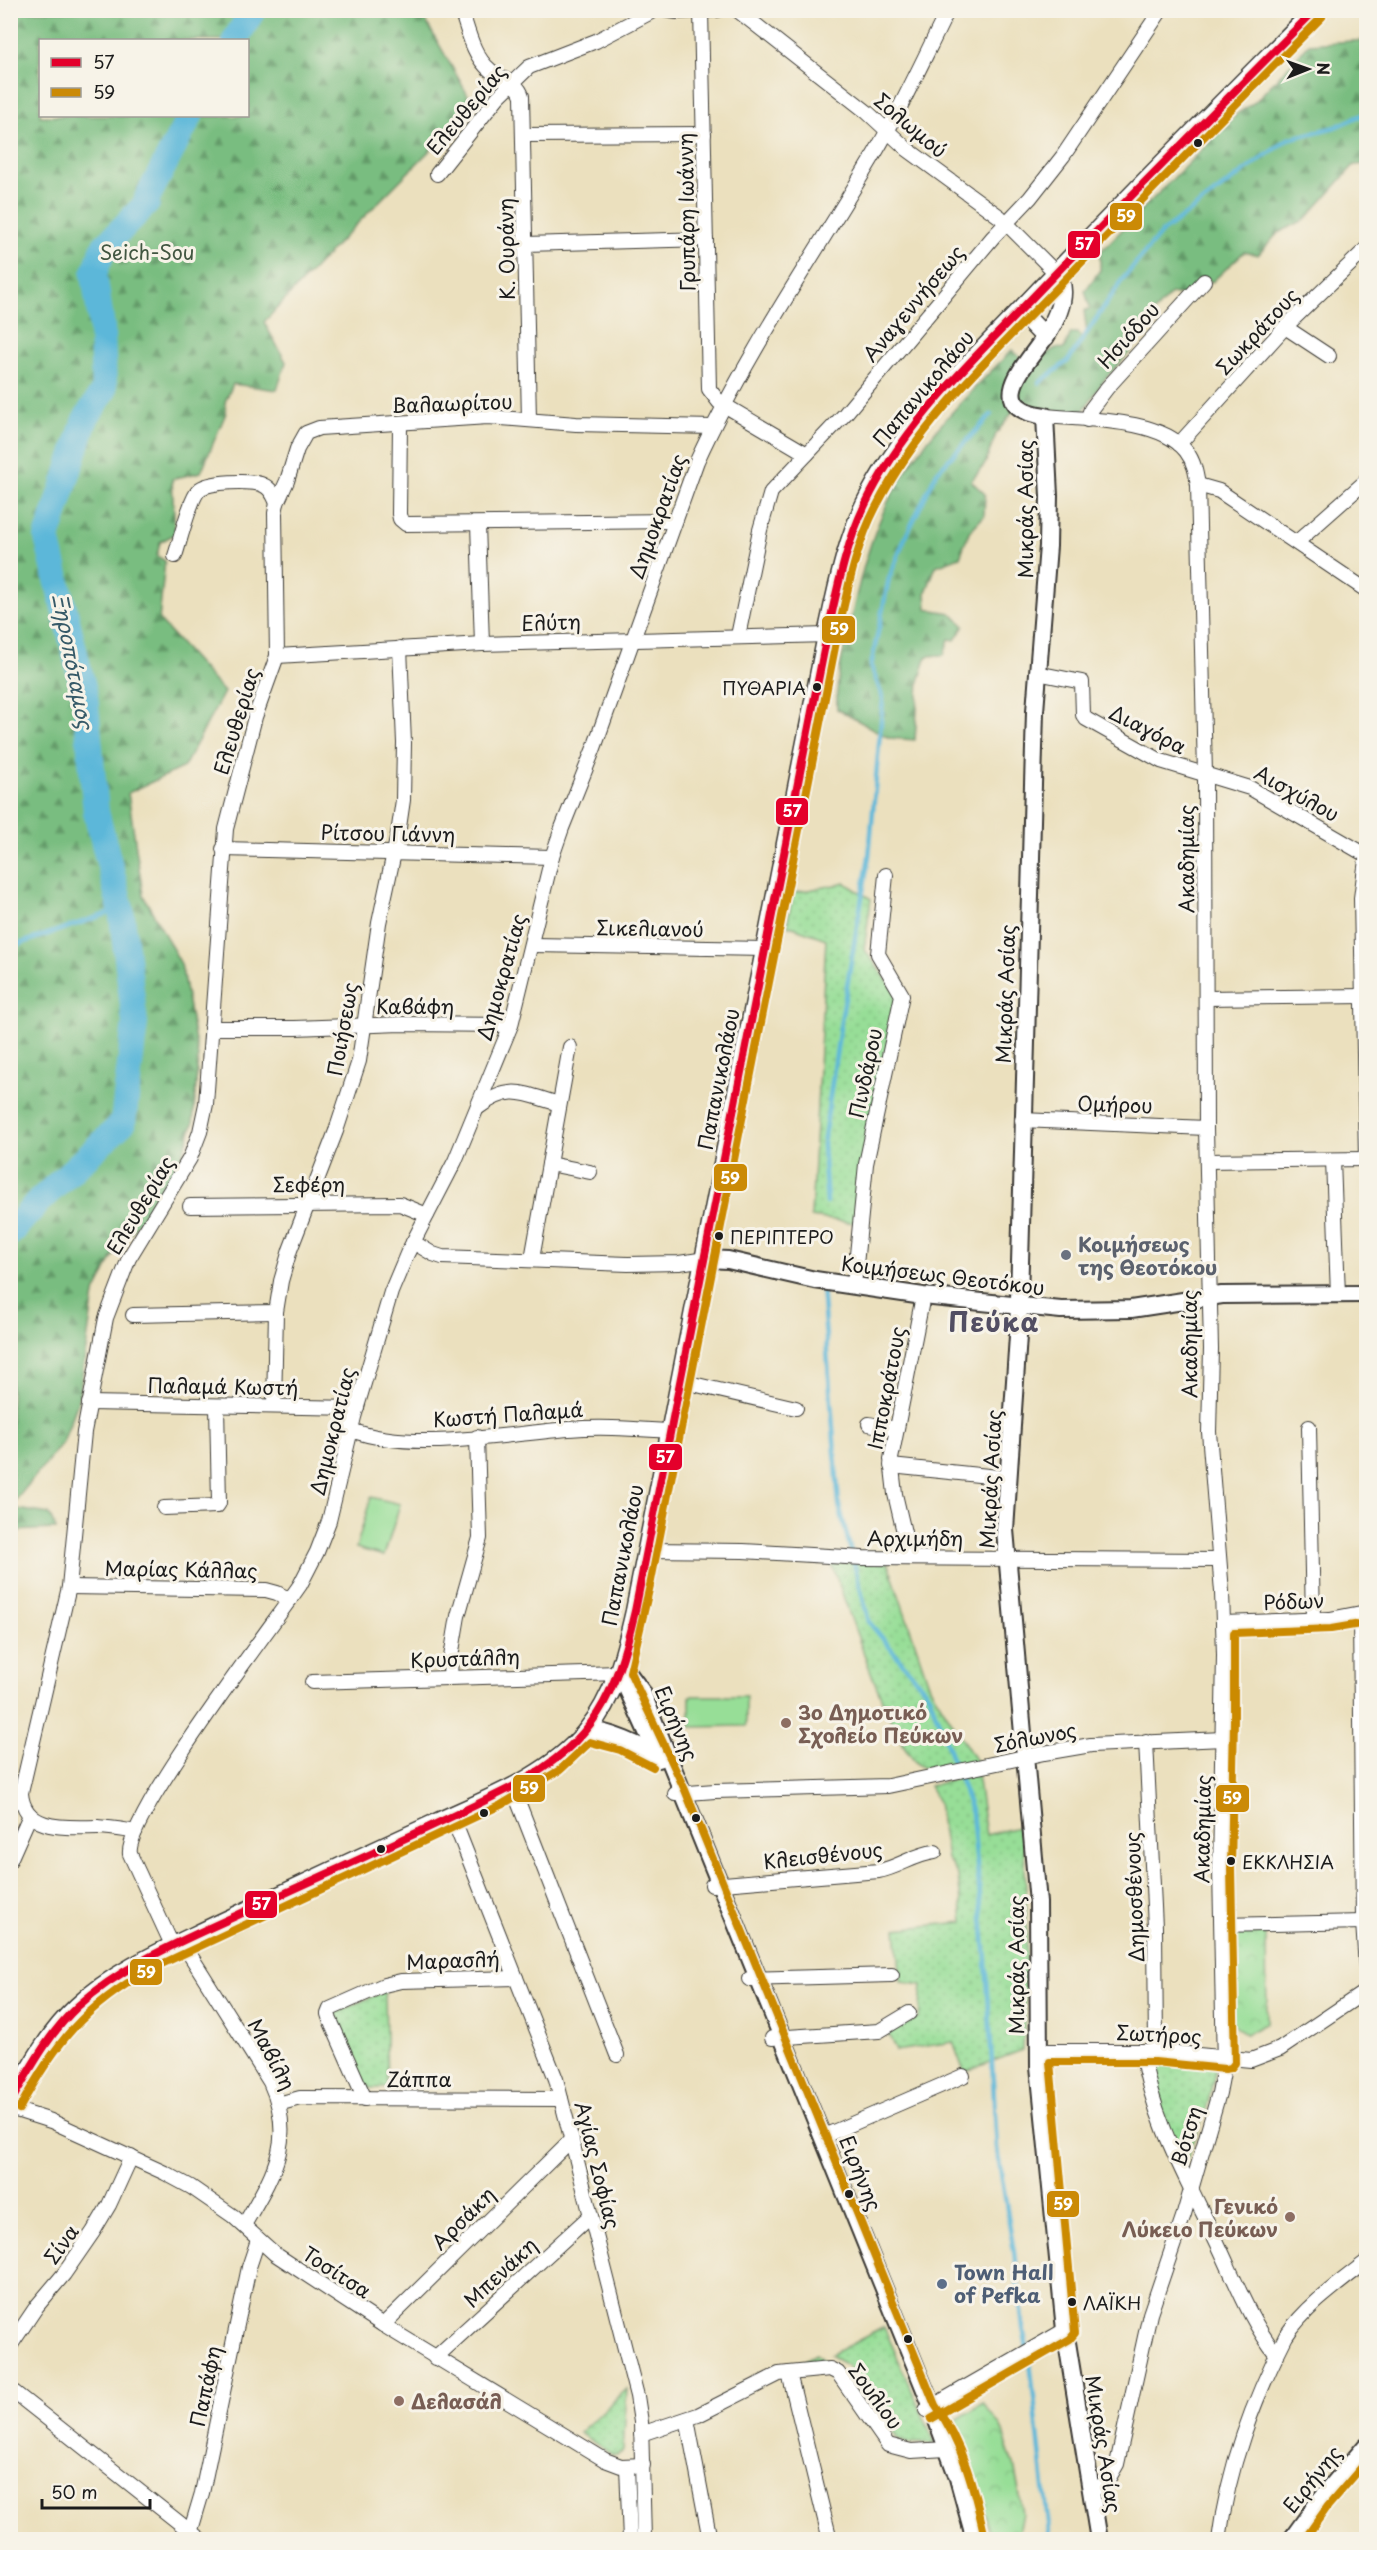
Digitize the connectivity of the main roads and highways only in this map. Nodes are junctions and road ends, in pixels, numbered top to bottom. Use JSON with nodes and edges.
{"nodes":[{"id":1,"x":1315,"y":10,"type":"edge"},
{"id":2,"x":1056,"y":273,"type":"junction"},
{"id":3,"x":1038,"y":292,"type":"junction"},
{"id":4,"x":1020,"y":311,"type":"junction"},
{"id":5,"x":1057,"y":312,"type":"junction"},
{"id":6,"x":10,"y":2106,"type":"edge"}],
"edges":[{"from":1,"to":2,"type":"main road","name":"Παπανικολάου"},
{"from":2,"to":3,"type":"main road","name":"Παπανικολάου"},
{"from":2,"to":5,"type":"main road"},
{"from":3,"to":4,"type":"main road","name":"Παπανικολάου"},
{"from":3,"to":5,"type":"main road"},
{"from":4,"to":5,"type":"main road"},
{"from":4,"to":6,"type":"main road","name":"Παπανικολάου"}]}
